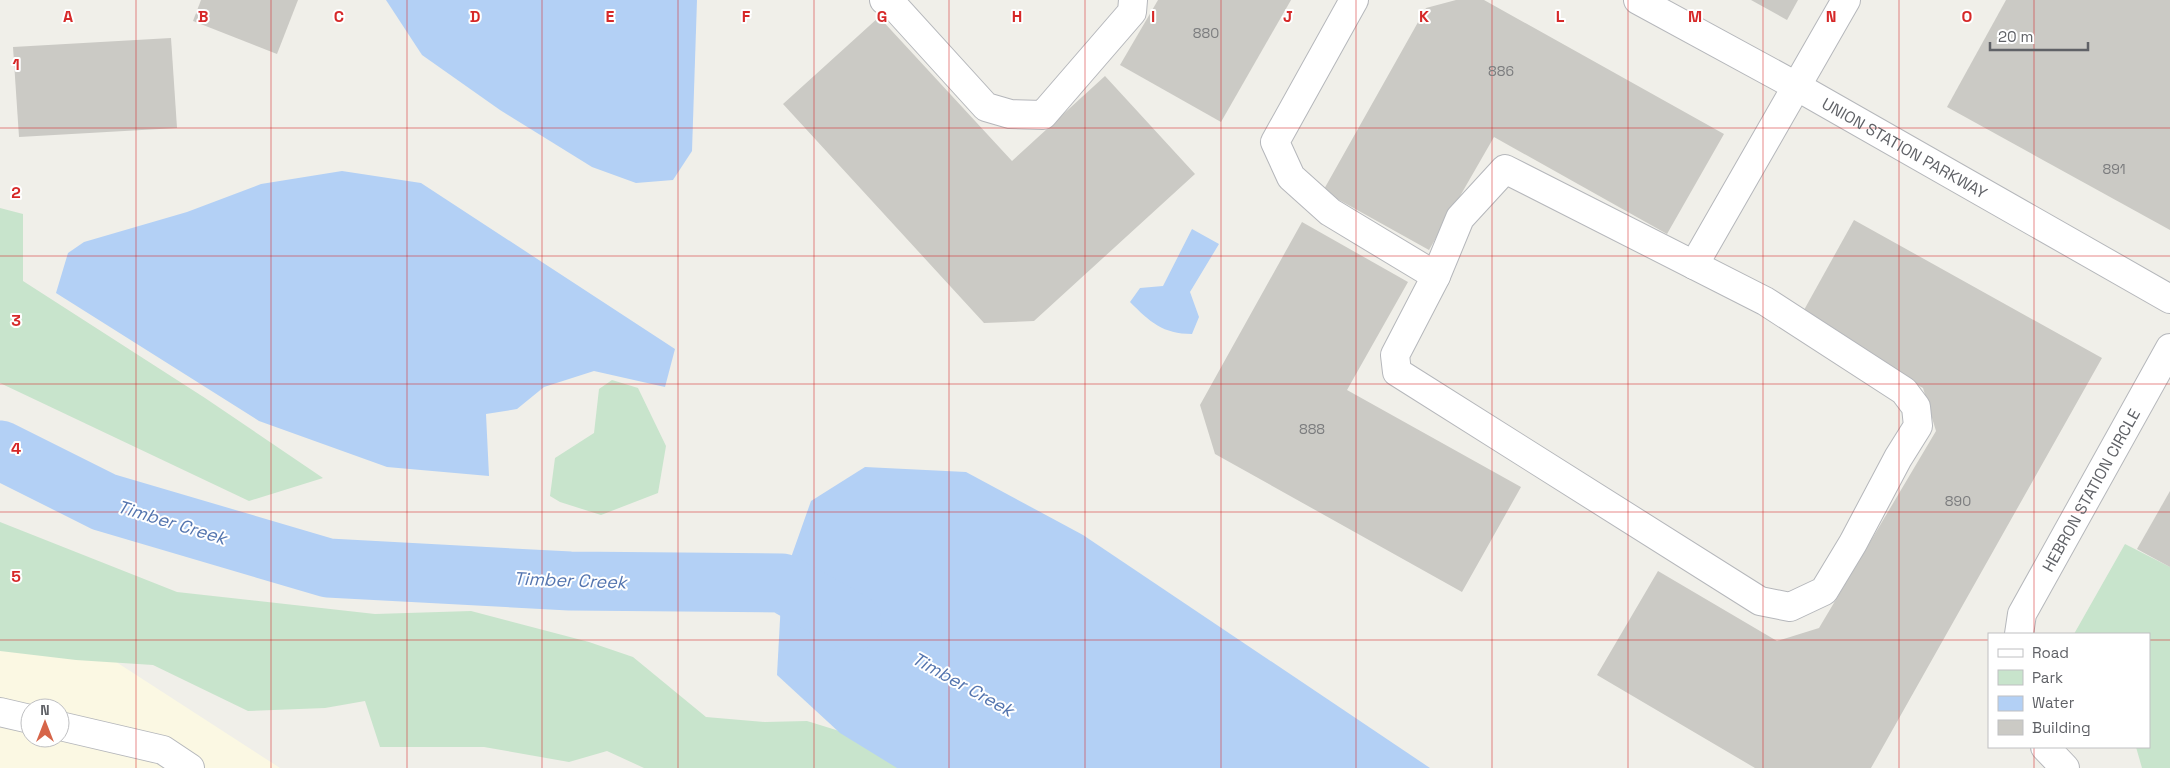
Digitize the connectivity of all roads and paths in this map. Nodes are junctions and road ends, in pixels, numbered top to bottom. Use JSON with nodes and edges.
{"nodes":[{"id":1,"x":884,"y":0,"type":"edge"},
{"id":2,"x":1133,"y":0,"type":"edge"},
{"id":3,"x":1354,"y":0,"type":"edge"},
{"id":4,"x":1638,"y":0,"type":"edge"},
{"id":5,"x":1846,"y":0,"type":"edge"},
{"id":6,"x":1796,"y":86,"type":"junction"},
{"id":7,"x":1694,"y":265,"type":"junction"},
{"id":8,"x":1436,"y":276,"type":"junction"},
{"id":9,"x":2170,"y":300,"type":"edge"},
{"id":10,"x":2170,"y":348,"type":"edge"},
{"id":11,"x":2019,"y":633,"type":"edge"},
{"id":12,"x":0,"y":712,"type":"edge"},
{"id":13,"x":20,"y":717,"type":"edge"},
{"id":14,"x":70,"y":728,"type":"edge"},
{"id":15,"x":2034,"y":748,"type":"edge"},
{"id":16,"x":2046,"y":748,"type":"edge"},
{"id":17,"x":190,"y":768,"type":"edge"},
{"id":18,"x":2039,"y":768,"type":"edge"},
{"id":19,"x":2065,"y":768,"type":"edge"}],
"edges":[{"from":1,"to":2,"type":"street"},
{"from":3,"to":8,"type":"street"},
{"from":4,"to":6,"type":"street","name":"UNION STATION PARKWAY"},
{"from":5,"to":6,"type":"street"},
{"from":6,"to":7,"type":"street"},
{"from":6,"to":9,"type":"street","name":"UNION STATION PARKWAY"},
{"from":7,"to":8,"type":"street"},
{"from":7,"to":8,"type":"street"},
{"from":10,"to":11,"type":"street","name":"HEBRON STATION CIRCLE"},
{"from":12,"to":13,"type":"street"},
{"from":14,"to":17,"type":"street"},
{"from":15,"to":18,"type":"street"},
{"from":16,"to":19,"type":"street"}]}
